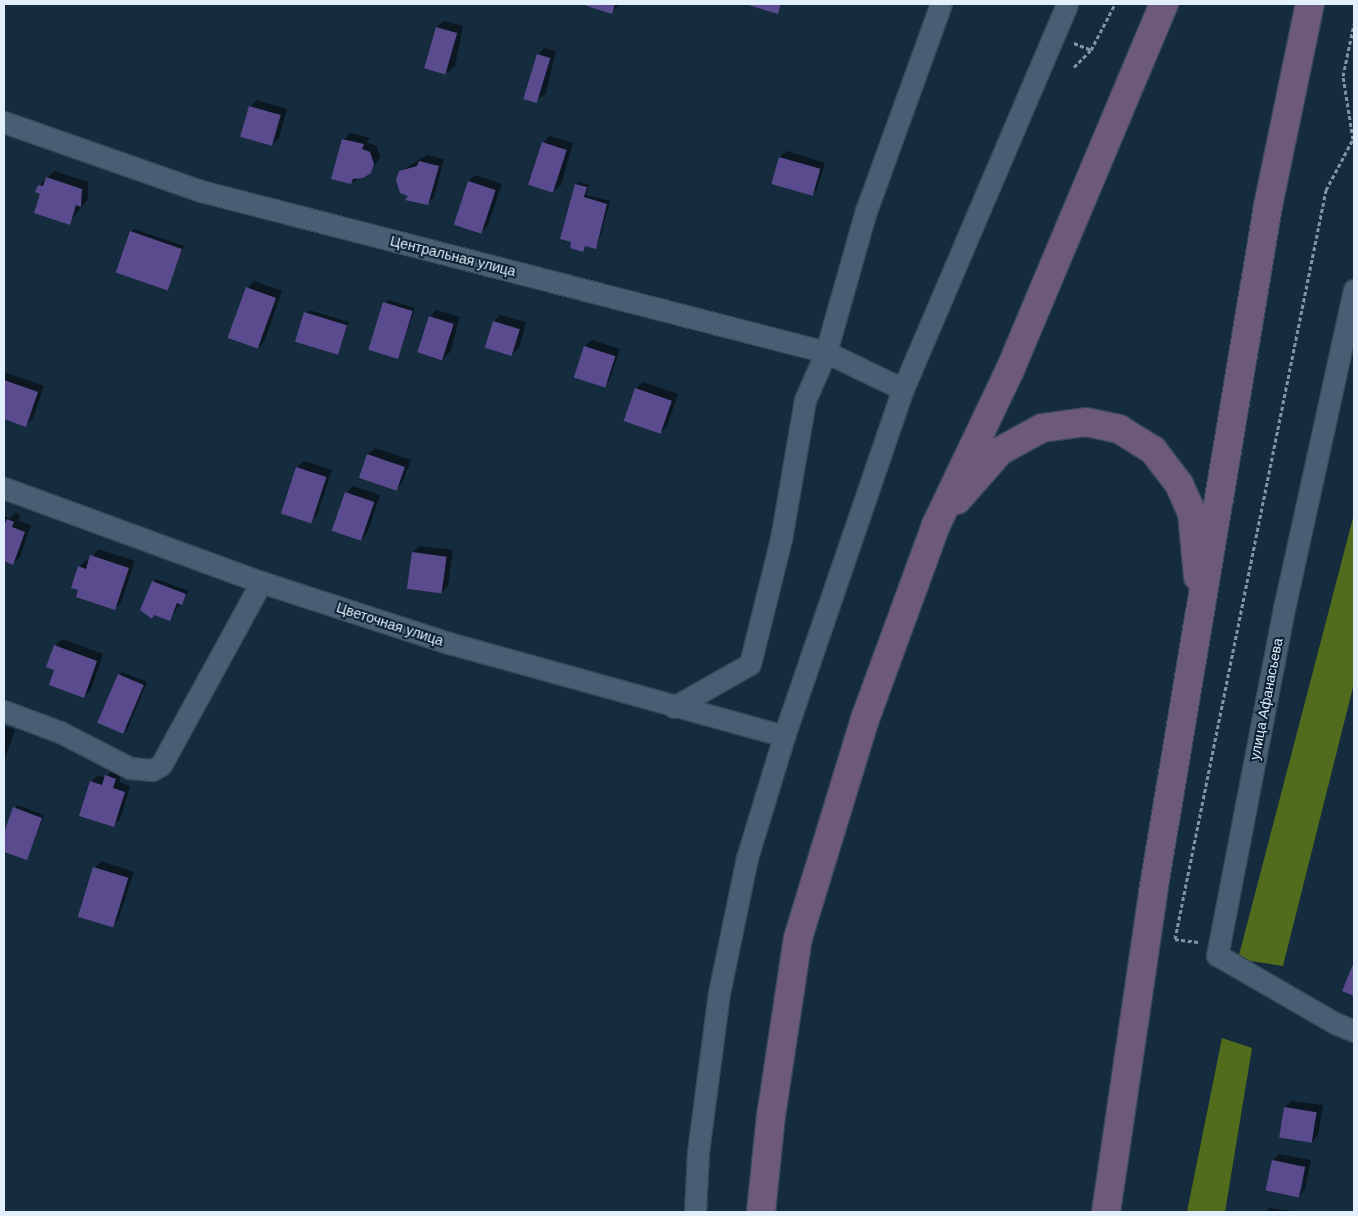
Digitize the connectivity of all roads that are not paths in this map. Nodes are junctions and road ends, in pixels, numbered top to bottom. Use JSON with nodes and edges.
{"nodes":[{"id":1,"x":941,"y":4,"type":"edge"},
{"id":2,"x":1068,"y":4,"type":"edge"},
{"id":3,"x":1164,"y":4,"type":"edge"},
{"id":4,"x":1310,"y":4,"type":"edge"},
{"id":5,"x":4,"y":122,"type":"edge"},
{"id":6,"x":1354,"y":290,"type":"edge"},
{"id":7,"x":826,"y":352,"type":"junction"},
{"id":8,"x":902,"y":389,"type":"junction"},
{"id":9,"x":4,"y":488,"type":"edge"},
{"id":10,"x":936,"y":525,"type":"junction"},
{"id":11,"x":261,"y":582,"type":"junction"},
{"id":12,"x":1201,"y":616,"type":"junction"},
{"id":13,"x":674,"y":707,"type":"junction"},
{"id":14,"x":4,"y":711,"type":"edge"},
{"id":15,"x":784,"y":736,"type":"junction"},
{"id":16,"x":1354,"y":1031,"type":"edge"},
{"id":17,"x":695,"y":1212,"type":"edge"},
{"id":18,"x":761,"y":1212,"type":"edge"},
{"id":19,"x":1106,"y":1212,"type":"edge"}],
"edges":[{"from":1,"to":7,"type":"street"},
{"from":2,"to":8,"type":"street"},
{"from":3,"to":10,"type":"main road"},
{"from":4,"to":12,"type":"main road"},
{"from":5,"to":7,"type":"street","name":"Центральная улица"},
{"from":6,"to":16,"type":"street","name":"улица Афанасьева"},
{"from":7,"to":8,"type":"street","name":"Центральная улица"},
{"from":7,"to":13,"type":"street"},
{"from":8,"to":15,"type":"street"},
{"from":9,"to":11,"type":"street","name":"Цветочная улица"},
{"from":10,"to":12,"type":"main road"},
{"from":10,"to":18,"type":"main road"},
{"from":11,"to":13,"type":"street","name":"Цветочная улица"},
{"from":11,"to":14,"type":"street"},
{"from":12,"to":19,"type":"main road"},
{"from":13,"to":15,"type":"street","name":"Цветочная улица"},
{"from":15,"to":17,"type":"street"}]}
